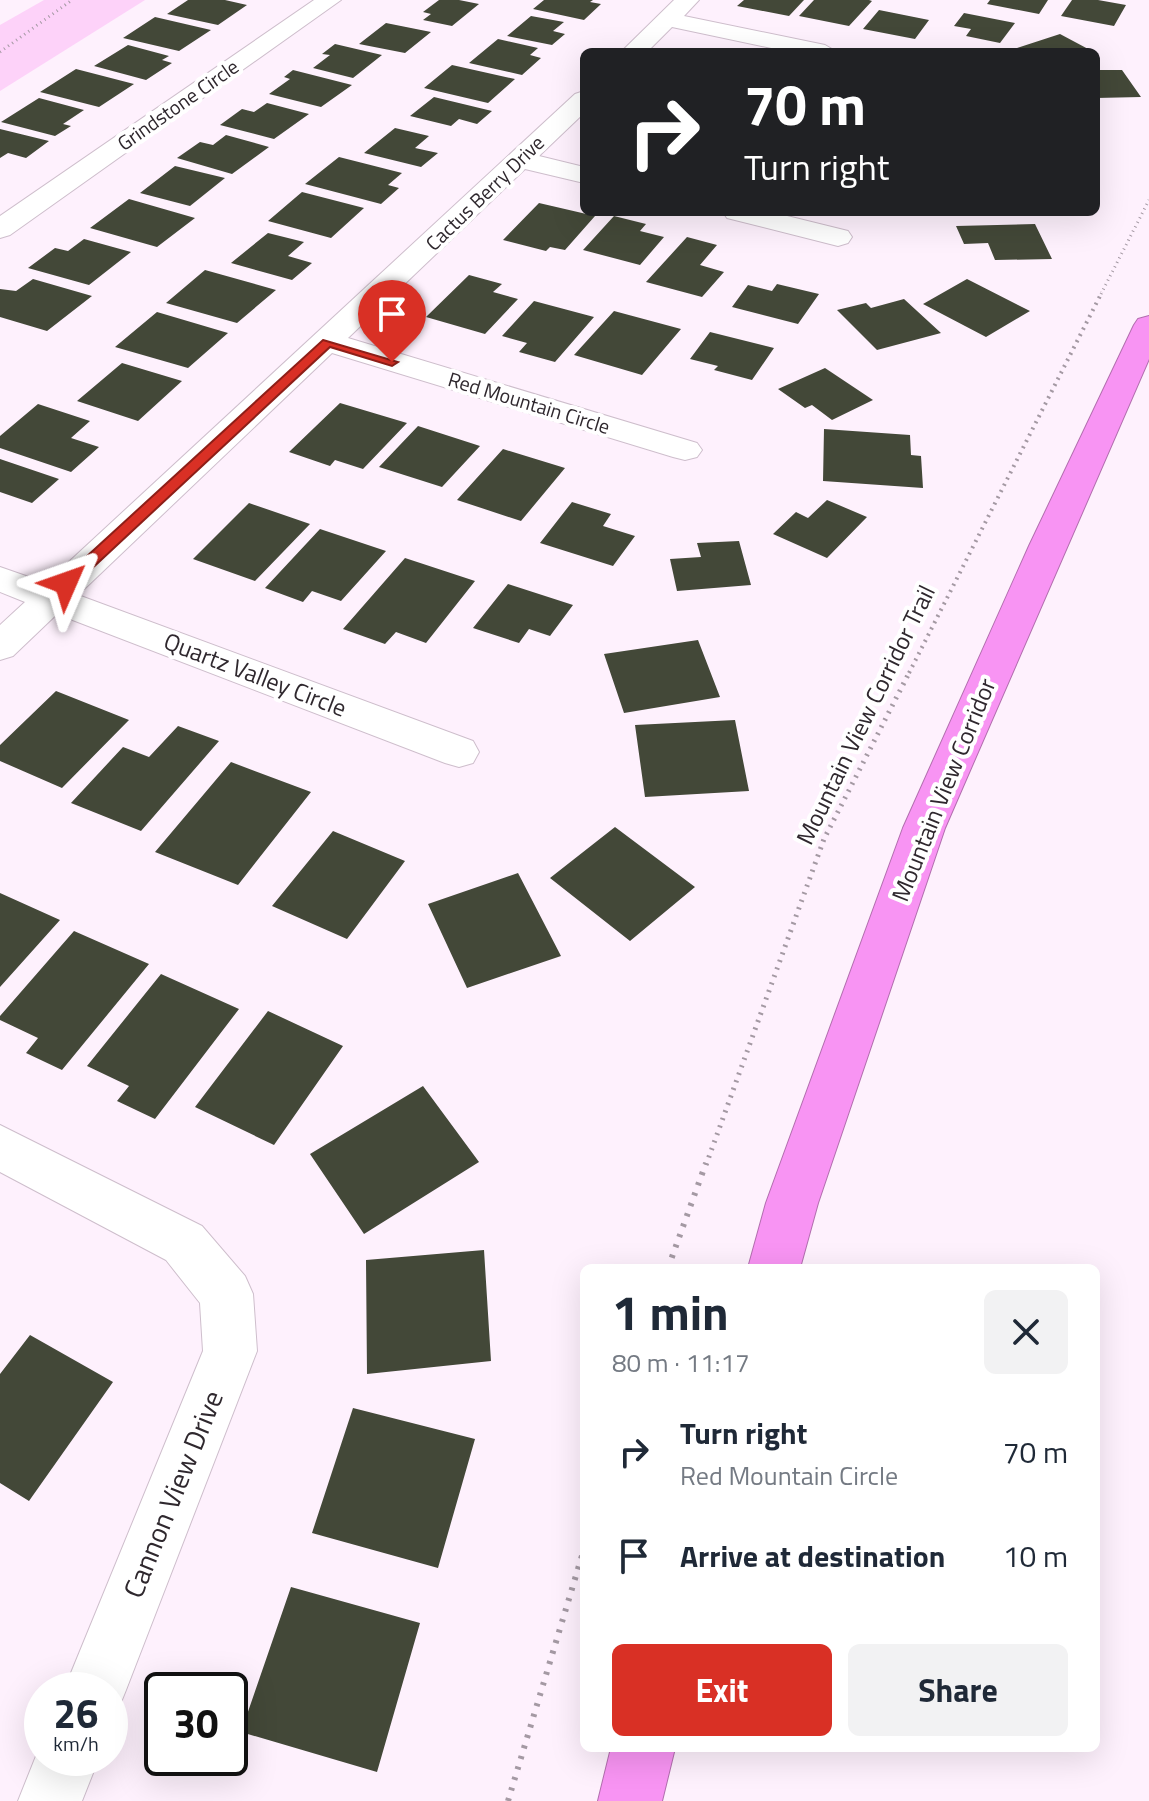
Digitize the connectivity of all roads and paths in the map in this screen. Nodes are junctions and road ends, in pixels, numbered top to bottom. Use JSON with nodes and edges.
{"nodes":[{"id":1,"x":72,"y":0,"type":"edge"},
{"id":2,"x":329,"y":0,"type":"edge"},
{"id":3,"x":687,"y":0,"type":"edge"},
{"id":4,"x":667,"y":19,"type":"junction"},
{"id":5,"x":637,"y":48,"type":"edge"},
{"id":6,"x":806,"y":48,"type":"edge"},
{"id":7,"x":0,"y":52,"type":"edge"},
{"id":8,"x":580,"y":103,"type":"edge"},
{"id":9,"x":521,"y":160,"type":"junction"},
{"id":10,"x":580,"y":174,"type":"edge"},
{"id":11,"x":1149,"y":200,"type":"edge"},
{"id":12,"x":13,"y":206,"type":"edge"},
{"id":13,"x":753,"y":216,"type":"edge"},
{"id":14,"x":0,"y":229,"type":"edge"},
{"id":15,"x":838,"y":237,"type":"dead end"},
{"id":16,"x":1149,"y":325,"type":"edge"},
{"id":17,"x":328,"y":342,"type":"junction"},
{"id":18,"x":685,"y":450,"type":"dead end"},
{"id":19,"x":0,"y":579,"type":"edge"},
{"id":20,"x":51,"y":597,"type":"junction"},
{"id":21,"x":0,"y":647,"type":"edge"},
{"id":22,"x":459,"y":752,"type":"dead end"},
{"id":23,"x":0,"y":1147,"type":"edge"},
{"id":24,"x":669,"y":1264,"type":"edge"},
{"id":25,"x":775,"y":1264,"type":"edge"},
{"id":26,"x":580,"y":1562,"type":"edge"},
{"id":27,"x":102,"y":1672,"type":"edge"},
{"id":28,"x":642,"y":1752,"type":"edge"},
{"id":29,"x":60,"y":1776,"type":"edge"},
{"id":30,"x":50,"y":1801,"type":"edge"},
{"id":31,"x":508,"y":1801,"type":"edge"},
{"id":32,"x":630,"y":1801,"type":"edge"}],
"edges":[{"from":1,"to":7,"type":"path"},
{"from":2,"to":12,"type":"street","name":"Grindstone Circle"},
{"from":3,"to":4,"type":"street"},
{"from":4,"to":5,"type":"street"},
{"from":4,"to":6,"type":"street"},
{"from":8,"to":9,"type":"street","name":"Cactus Berry Drive"},
{"from":9,"to":10,"type":"street"},
{"from":9,"to":17,"type":"street","name":"Cactus Berry Drive"},
{"from":11,"to":24,"type":"path","name":"Mountain View Corridor Trail"},
{"from":12,"to":14,"type":"street","name":"Grindstone Circle"},
{"from":13,"to":15,"type":"street"},
{"from":16,"to":25,"type":"highway","name":"Mountain View Corridor"},
{"from":17,"to":18,"type":"street","name":"Red Mountain Circle"},
{"from":17,"to":20,"type":"street","name":"Cactus Berry Drive"},
{"from":19,"to":20,"type":"street","name":"Quartz Valley Circle"},
{"from":20,"to":21,"type":"street","name":"Cactus Berry Drive"},
{"from":20,"to":22,"type":"street","name":"Quartz Valley Circle"},
{"from":23,"to":27,"type":"street","name":"Cannon View Drive"},
{"from":26,"to":31,"type":"path"},
{"from":28,"to":32,"type":"highway"},
{"from":29,"to":30,"type":"street"}]}
